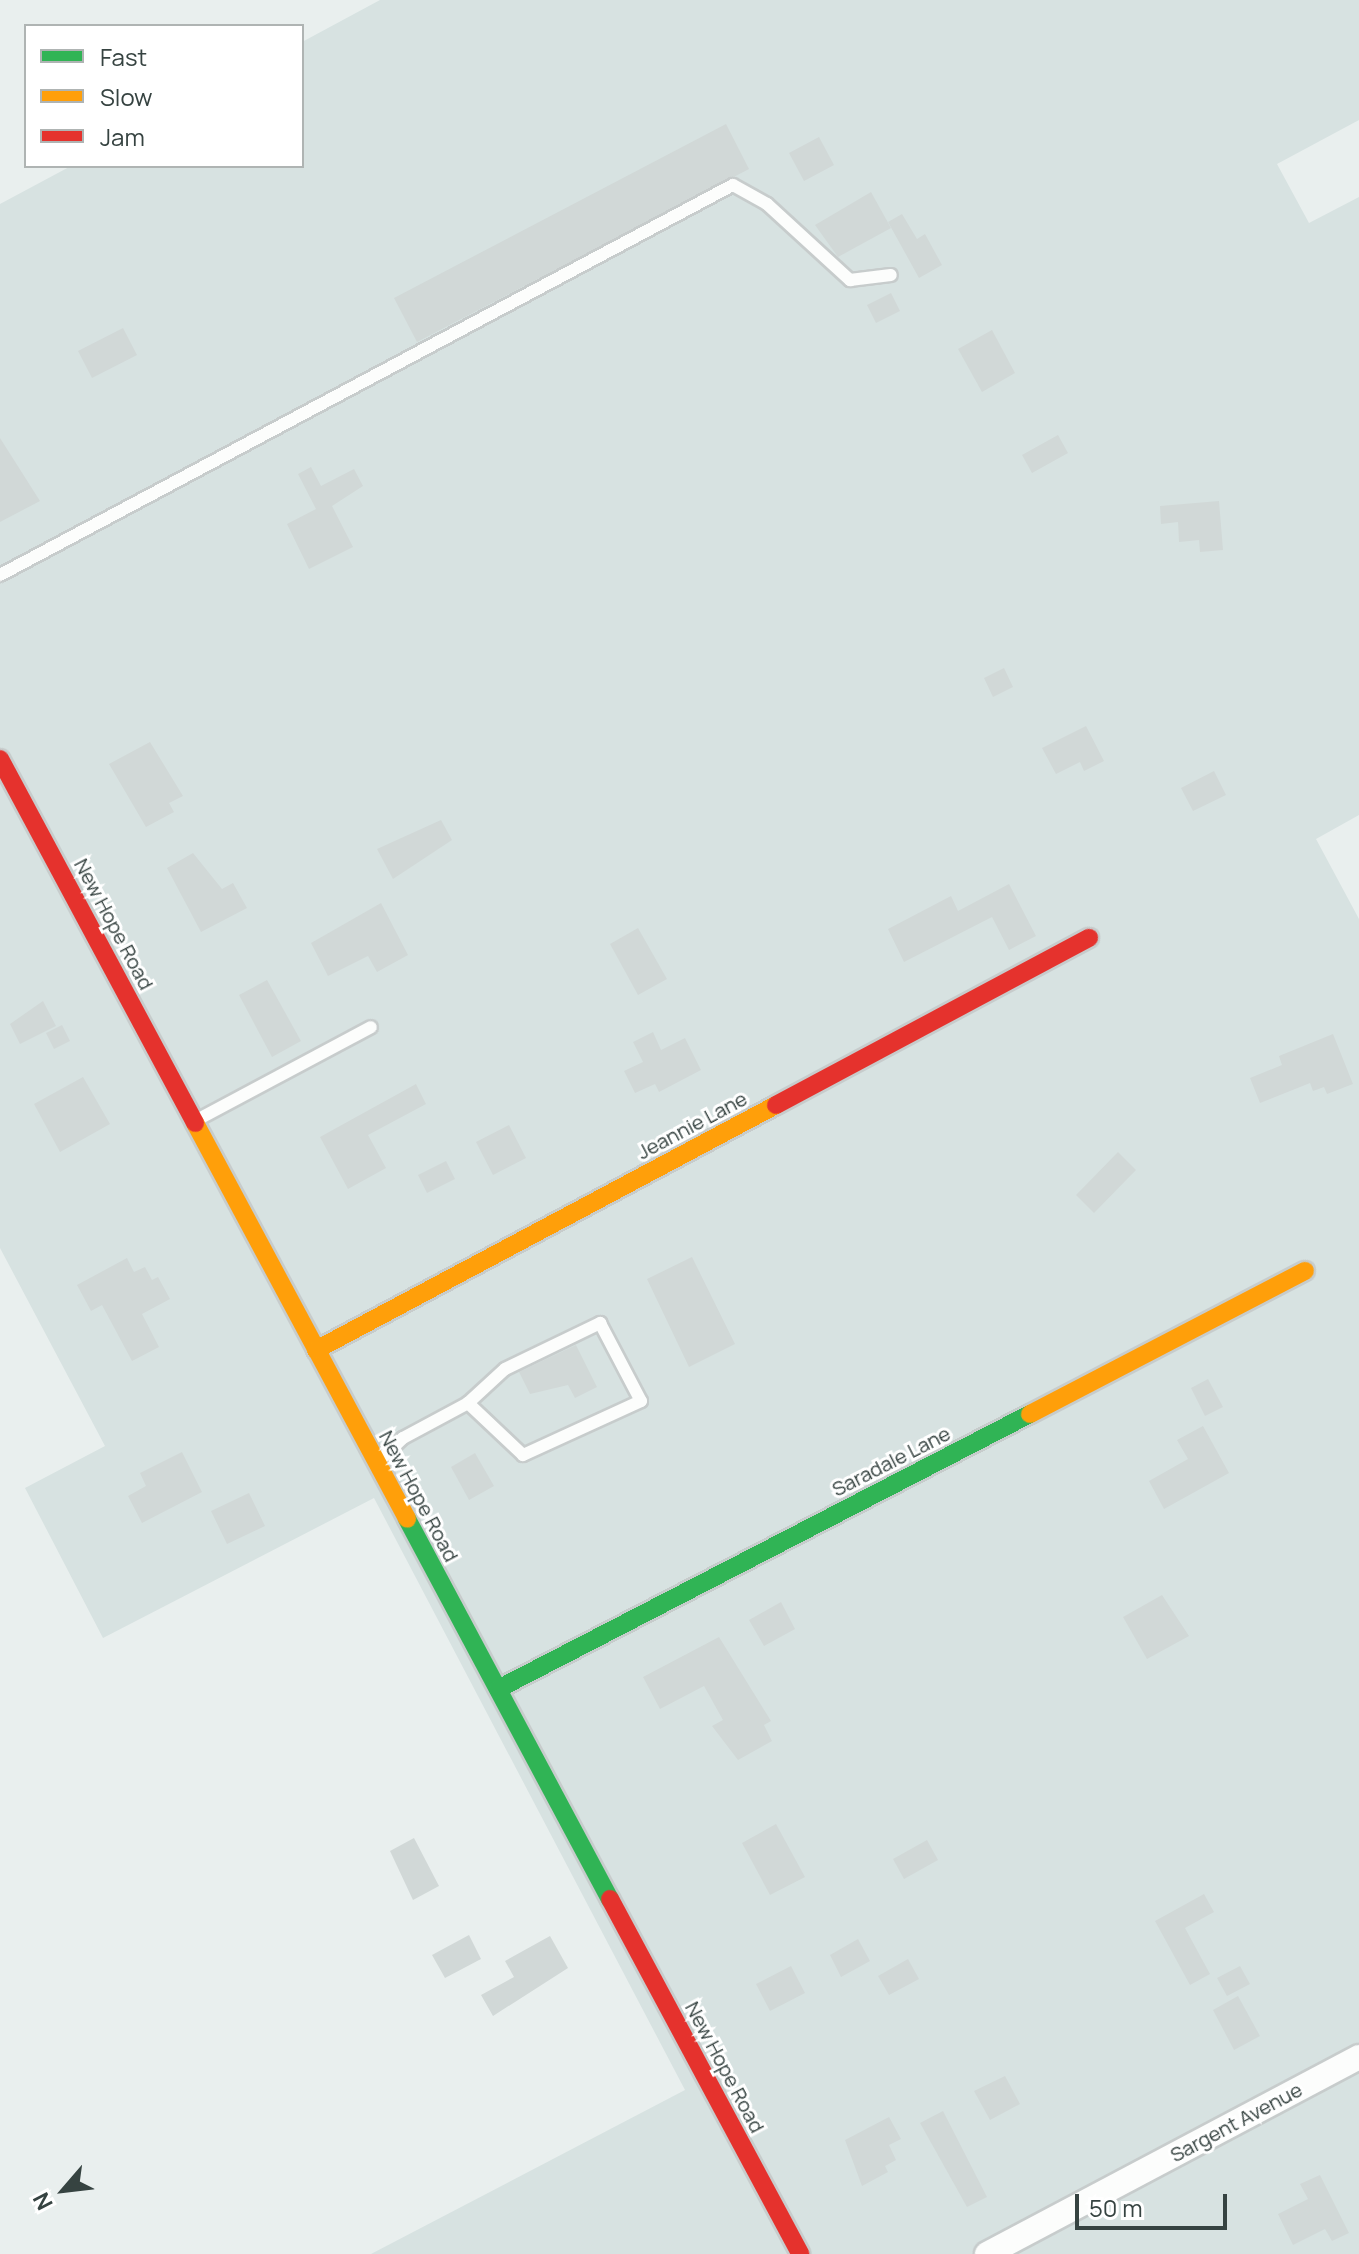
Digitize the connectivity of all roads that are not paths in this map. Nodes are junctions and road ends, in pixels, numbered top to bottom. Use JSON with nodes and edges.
{"nodes":[{"id":1,"x":891,"y":275,"type":"dead end"},
{"id":2,"x":0,"y":575,"type":"edge"},
{"id":3,"x":0,"y":759,"type":"edge"},
{"id":4,"x":1089,"y":938,"type":"dead end"},
{"id":5,"x":371,"y":1027,"type":"dead end"},
{"id":6,"x":194,"y":1122,"type":"junction"},
{"id":7,"x":1305,"y":1271,"type":"dead end"},
{"id":8,"x":316,"y":1350,"type":"junction"},
{"id":9,"x":468,"y":1403,"type":"junction"},
{"id":10,"x":377,"y":1463,"type":"junction"},
{"id":11,"x":498,"y":1689,"type":"junction"},
{"id":12,"x":1359,"y":2057,"type":"edge"},
{"id":13,"x":800,"y":2254,"type":"edge"},
{"id":14,"x":987,"y":2254,"type":"edge"}],
"edges":[{"from":1,"to":2,"type":"lane"},
{"from":3,"to":6,"type":"street","name":"New Hope Road"},
{"from":4,"to":8,"type":"street","name":"Jeannie Lane"},
{"from":5,"to":6,"type":"lane"},
{"from":6,"to":8,"type":"street","name":"New Hope Road"},
{"from":7,"to":11,"type":"street","name":"Saradale Lane"},
{"from":8,"to":10,"type":"street","name":"New Hope Road"},
{"from":9,"to":9,"type":"lane"},
{"from":9,"to":10,"type":"lane"},
{"from":10,"to":11,"type":"street","name":"New Hope Road"},
{"from":11,"to":13,"type":"street","name":"New Hope Road"},
{"from":12,"to":14,"type":"street","name":"Sargent Avenue"}]}
